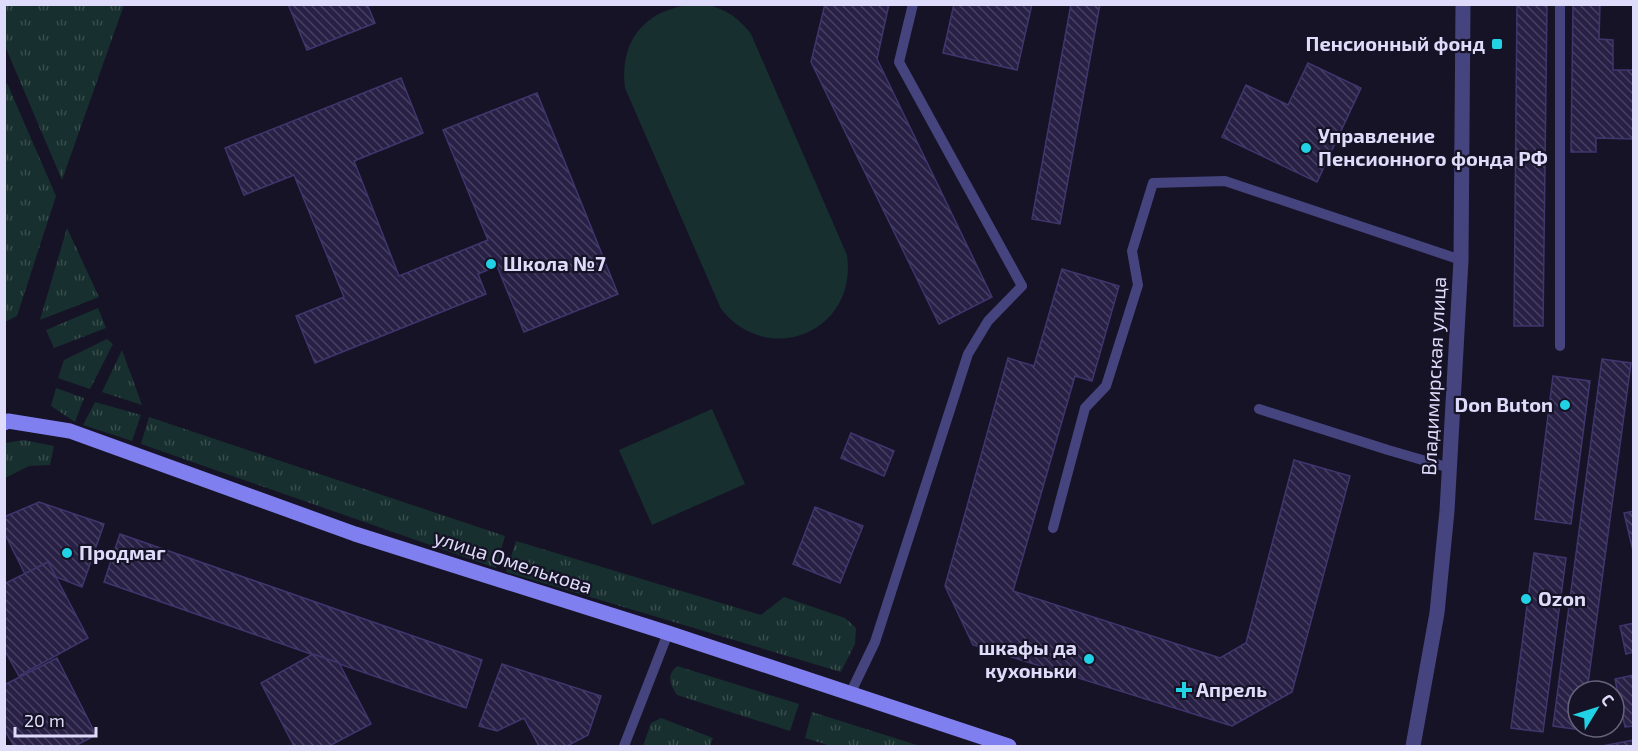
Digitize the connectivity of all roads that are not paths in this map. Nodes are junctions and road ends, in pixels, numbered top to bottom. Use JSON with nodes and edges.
{"nodes":[{"id":1,"x":914,"y":4,"type":"edge"},
{"id":2,"x":1463,"y":4,"type":"edge"},
{"id":3,"x":1560,"y":4,"type":"edge"},
{"id":4,"x":1461,"y":260,"type":"junction"},
{"id":5,"x":1560,"y":346,"type":"dead end"},
{"id":6,"x":1259,"y":409,"type":"dead end"},
{"id":7,"x":4,"y":423,"type":"edge"},
{"id":8,"x":1450,"y":468,"type":"junction"},
{"id":9,"x":1053,"y":528,"type":"dead end"},
{"id":10,"x":668,"y":633,"type":"junction"},
{"id":11,"x":850,"y":694,"type":"junction"},
{"id":12,"x":624,"y":747,"type":"edge"},
{"id":13,"x":1010,"y":747,"type":"edge"},
{"id":14,"x":1413,"y":747,"type":"edge"}],
"edges":[{"from":1,"to":11,"type":"lane"},
{"from":2,"to":4,"type":"street","name":"Владимирская улица"},
{"from":3,"to":5,"type":"lane"},
{"from":4,"to":8,"type":"street","name":"Владимирская улица"},
{"from":4,"to":9,"type":"lane"},
{"from":6,"to":8,"type":"lane"},
{"from":7,"to":10,"type":"street","name":"улица Омелькова"},
{"from":8,"to":14,"type":"street","name":"Владимирская улица"},
{"from":10,"to":11,"type":"street","name":"улица Омелькова"},
{"from":10,"to":12,"type":"lane"},
{"from":11,"to":13,"type":"street","name":"улица Омелькова"}]}
